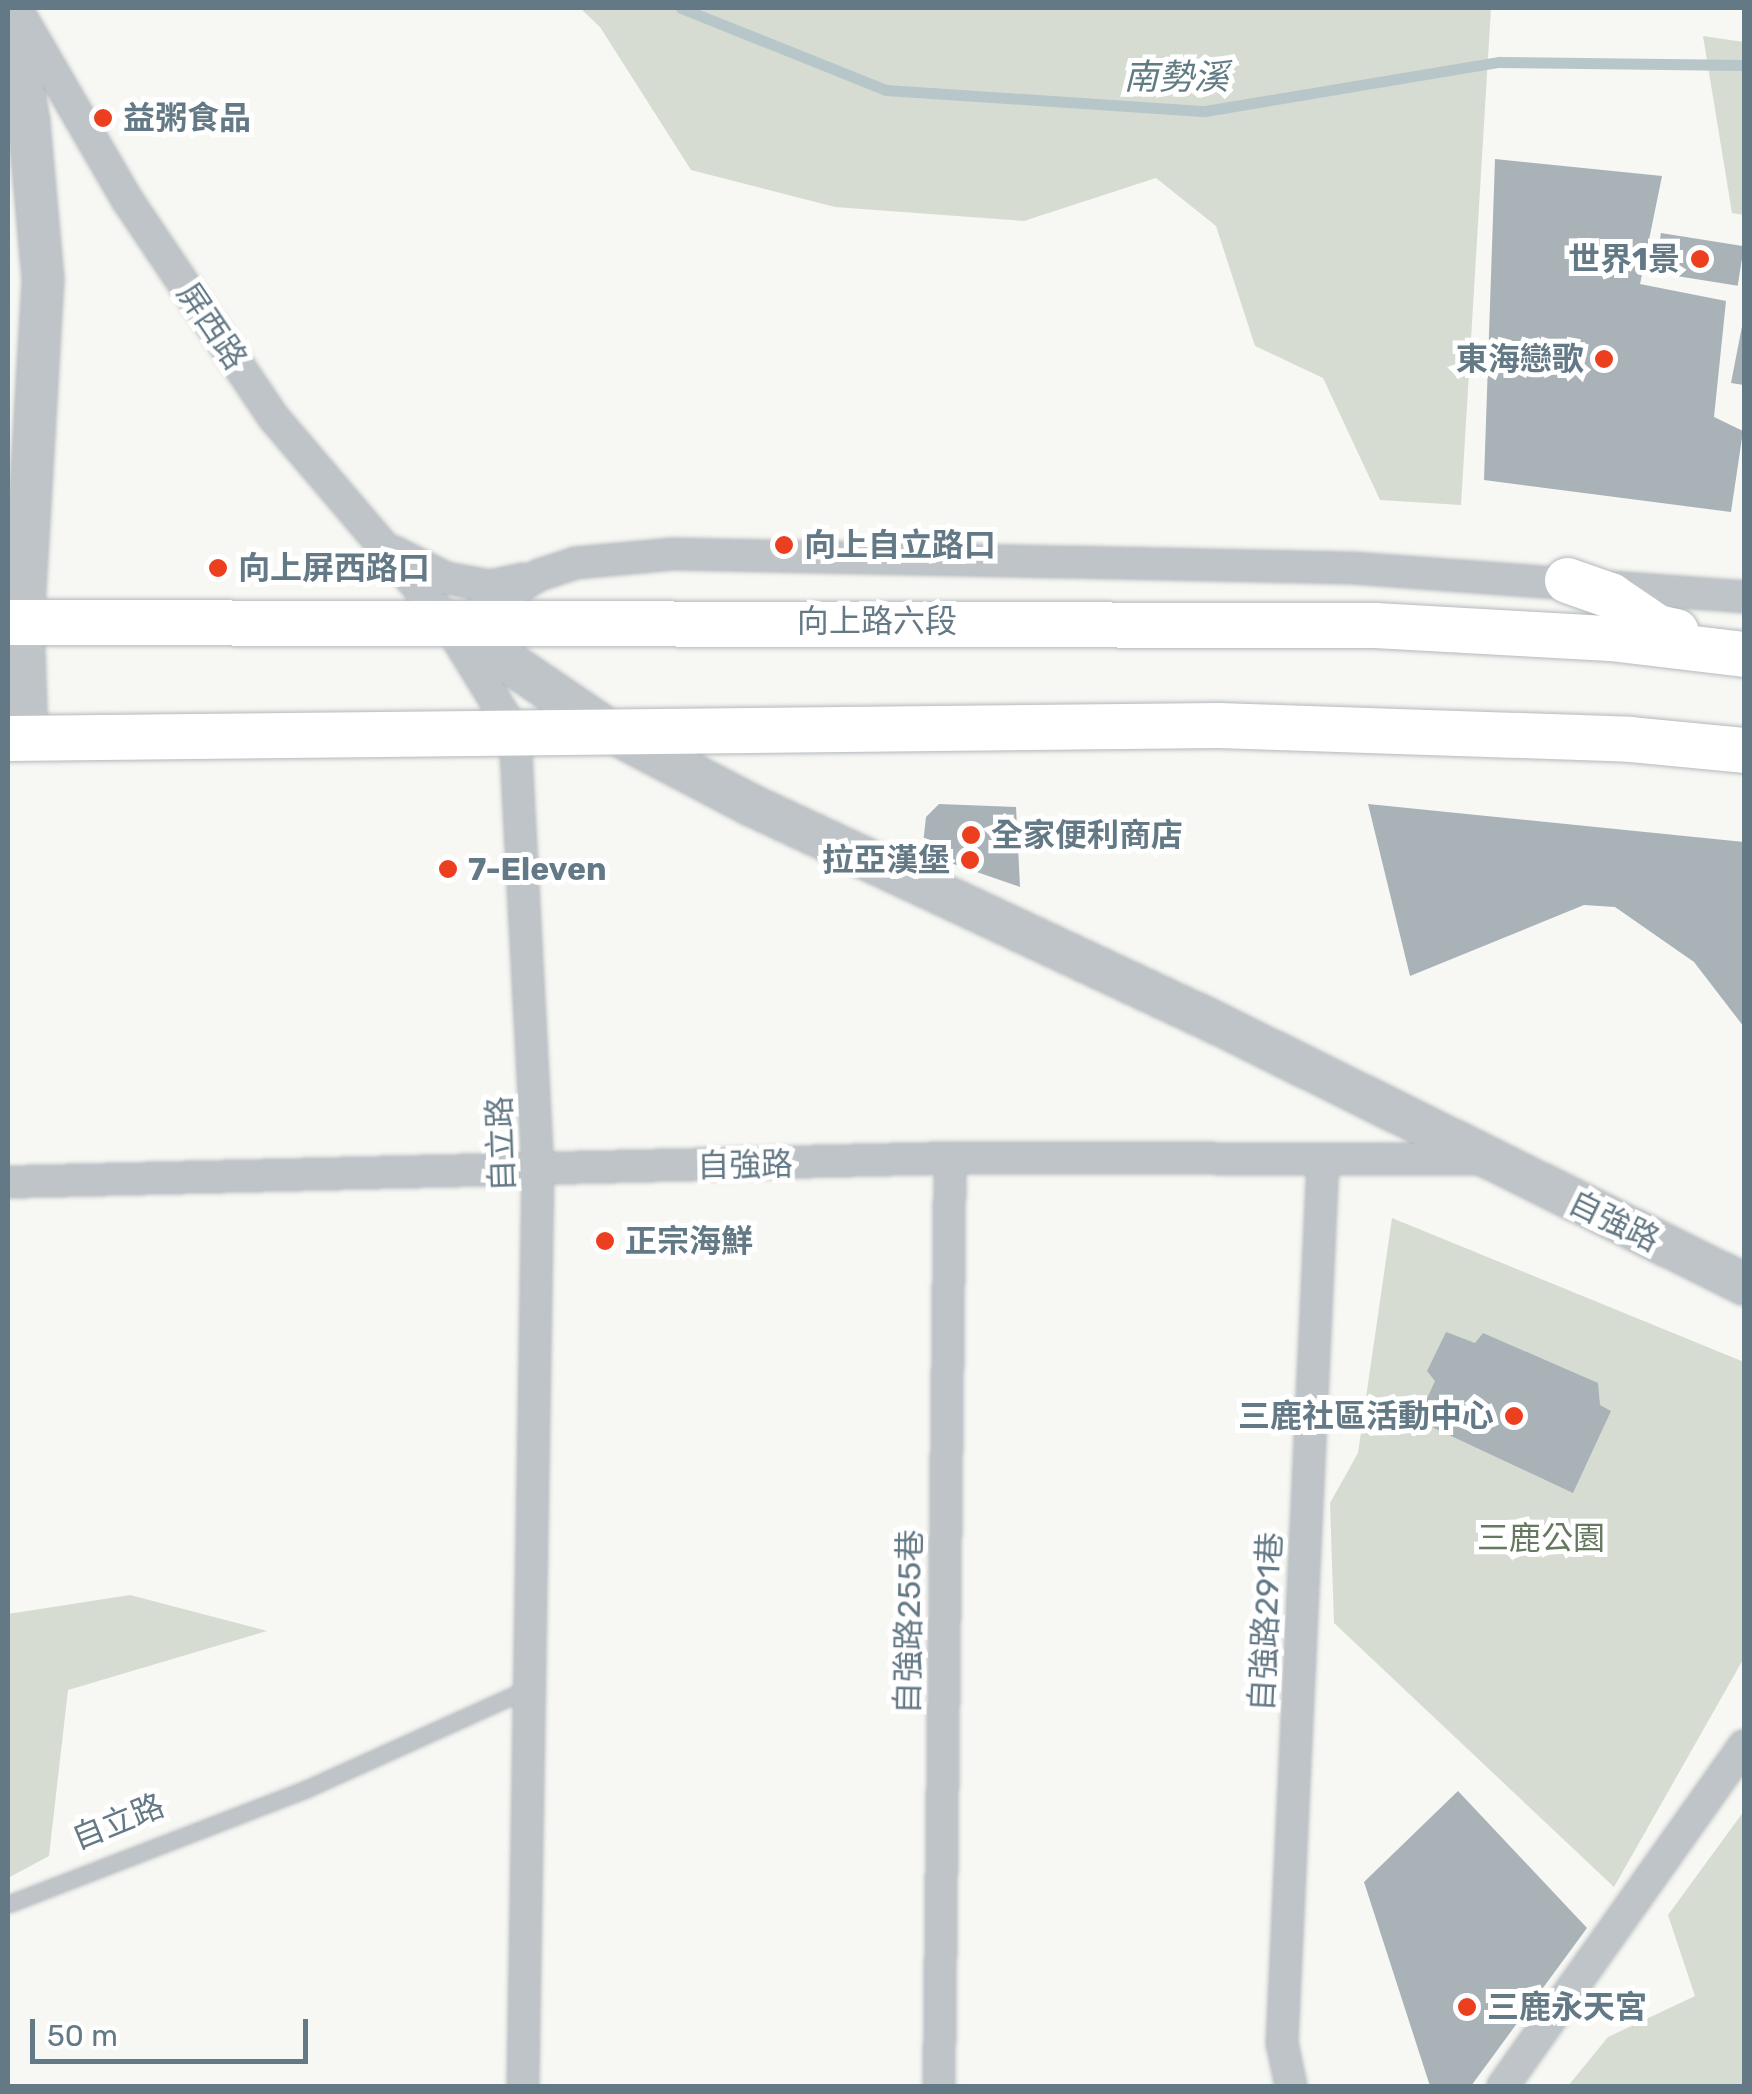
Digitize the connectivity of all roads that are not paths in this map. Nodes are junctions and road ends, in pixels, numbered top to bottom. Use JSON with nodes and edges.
{"nodes":[{"id":1,"x":12,"y":8,"type":"edge"},
{"id":2,"x":384,"y":546,"type":"junction"},
{"id":3,"x":539,"y":575,"type":"junction"},
{"id":4,"x":1567,"y":580,"type":"junction"},
{"id":5,"x":1730,"y":596,"type":"edge"},
{"id":6,"x":1637,"y":616,"type":"junction"},
{"id":7,"x":456,"y":619,"type":"junction"},
{"id":8,"x":15,"y":622,"type":"edge"},
{"id":9,"x":1581,"y":636,"type":"junction"},
{"id":10,"x":1695,"y":648,"type":"junction"},
{"id":11,"x":1744,"y":654,"type":"edge"},
{"id":12,"x":610,"y":731,"type":"junction"},
{"id":13,"x":515,"y":733,"type":"junction"},
{"id":14,"x":17,"y":738,"type":"edge"},
{"id":15,"x":1744,"y":750,"type":"edge"},
{"id":16,"x":950,"y":1158,"type":"junction"},
{"id":17,"x":1483,"y":1159,"type":"junction"},
{"id":18,"x":1322,"y":1160,"type":"junction"},
{"id":19,"x":538,"y":1168,"type":"junction"},
{"id":20,"x":8,"y":1182,"type":"edge"},
{"id":21,"x":1744,"y":1284,"type":"edge"},
{"id":22,"x":530,"y":1688,"type":"junction"},
{"id":23,"x":1744,"y":1746,"type":"edge"},
{"id":24,"x":8,"y":1904,"type":"edge"},
{"id":25,"x":523,"y":2086,"type":"edge"},
{"id":26,"x":939,"y":2086,"type":"edge"},
{"id":27,"x":1290,"y":2086,"type":"edge"},
{"id":28,"x":1503,"y":2086,"type":"edge"}],
"edges":[{"from":1,"to":2,"type":"street","name":"屏西路"},
{"from":1,"to":8,"type":"street","name":"屏西路"},
{"from":2,"to":3,"type":"street"},
{"from":2,"to":7,"type":"street","name":"屏西路"},
{"from":3,"to":4,"type":"street"},
{"from":3,"to":7,"type":"street"},
{"from":4,"to":5,"type":"street"},
{"from":4,"to":6,"type":"main road"},
{"from":5,"to":6,"type":"street"},
{"from":6,"to":9,"type":"street"},
{"from":6,"to":10,"type":"main road"},
{"from":7,"to":8,"type":"main road","name":"向上路六段"},
{"from":7,"to":9,"type":"main road","name":"向上路六段"},
{"from":7,"to":12,"type":"street","name":"自強路"},
{"from":7,"to":13,"type":"street","name":"自立路"},
{"from":8,"to":14,"type":"street","name":"屏西路"},
{"from":9,"to":10,"type":"main road","name":"向上路六段"},
{"from":10,"to":11,"type":"main road","name":"向上路六段"},
{"from":12,"to":13,"type":"main road"},
{"from":12,"to":15,"type":"main road"},
{"from":12,"to":17,"type":"street","name":"自強路"},
{"from":13,"to":14,"type":"main road"},
{"from":13,"to":19,"type":"street","name":"自立路"},
{"from":16,"to":18,"type":"street","name":"自強路"},
{"from":16,"to":19,"type":"street","name":"自強路"},
{"from":16,"to":26,"type":"street","name":"自強路255巷"},
{"from":17,"to":18,"type":"street","name":"自強路"},
{"from":17,"to":21,"type":"street","name":"自強路"},
{"from":18,"to":27,"type":"street","name":"自強路291巷"},
{"from":19,"to":20,"type":"street","name":"自強路"},
{"from":19,"to":22,"type":"street","name":"自立路"},
{"from":22,"to":24,"type":"lane","name":"自立路"},
{"from":22,"to":25,"type":"street","name":"自立路"},
{"from":23,"to":28,"type":"street"}]}
